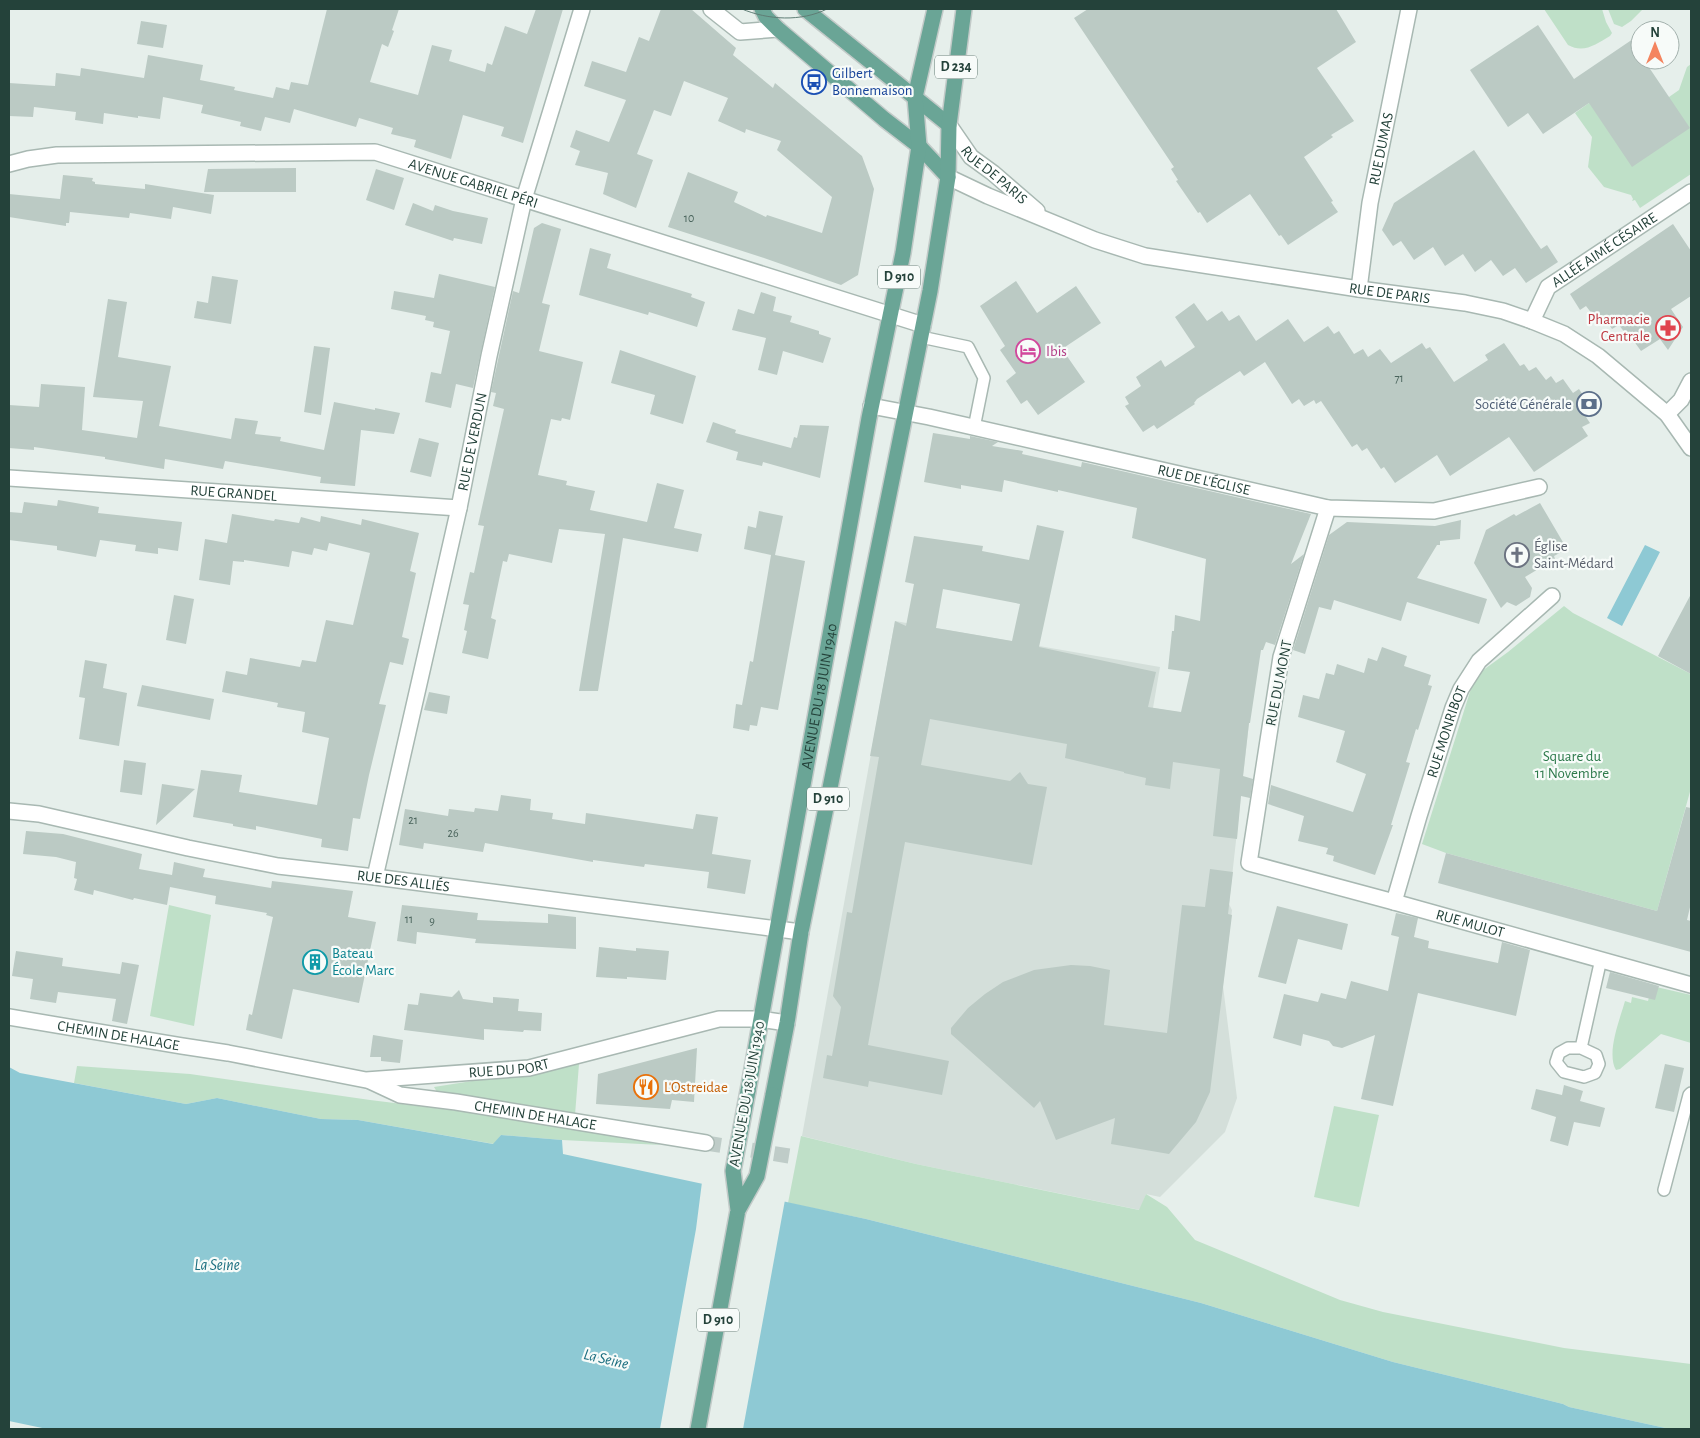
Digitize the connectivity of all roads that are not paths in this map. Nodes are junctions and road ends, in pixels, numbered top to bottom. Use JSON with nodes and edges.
{"nodes":[{"id":1,"x":582,"y":9,"type":"edge"},
{"id":2,"x":711,"y":9,"type":"edge"},
{"id":3,"x":762,"y":9,"type":"edge"},
{"id":4,"x":805,"y":9,"type":"edge"},
{"id":5,"x":935,"y":9,"type":"edge"},
{"id":6,"x":964,"y":9,"type":"edge"},
{"id":7,"x":1408,"y":9,"type":"edge"},
{"id":8,"x":778,"y":29,"type":"junction"},
{"id":9,"x":915,"y":97,"type":"junction"},
{"id":10,"x":949,"y":125,"type":"junction"},
{"id":11,"x":919,"y":146,"type":"junction"},
{"id":12,"x":9,"y":164,"type":"edge"},
{"id":13,"x":948,"y":177,"type":"junction"},
{"id":14,"x":1691,"y":192,"type":"edge"},
{"id":15,"x":524,"y":199,"type":"junction"},
{"id":16,"x":1046,"y":219,"type":"junction"},
{"id":17,"x":1359,"y":289,"type":"junction"},
{"id":18,"x":890,"y":315,"type":"junction"},
{"id":19,"x":1532,"y":321,"type":"junction"},
{"id":20,"x":922,"y":331,"type":"junction"},
{"id":21,"x":1691,"y":381,"type":"edge"},
{"id":22,"x":872,"y":406,"type":"junction"},
{"id":23,"x":906,"y":412,"type":"junction"},
{"id":24,"x":1667,"y":414,"type":"junction"},
{"id":25,"x":974,"y":428,"type":"junction"},
{"id":26,"x":1691,"y":448,"type":"edge"},
{"id":27,"x":9,"y":478,"type":"edge"},
{"id":28,"x":1539,"y":487,"type":"dead end"},
{"id":29,"x":459,"y":508,"type":"junction"},
{"id":30,"x":1328,"y":508,"type":"junction"},
{"id":31,"x":1552,"y":596,"type":"dead end"},
{"id":32,"x":9,"y":811,"type":"edge"},
{"id":33,"x":1249,"y":863,"type":"joint"},
{"id":34,"x":375,"y":877,"type":"junction"},
{"id":35,"x":1394,"y":902,"type":"junction"},
{"id":36,"x":776,"y":928,"type":"junction"},
{"id":37,"x":801,"y":932,"type":"junction"},
{"id":38,"x":1601,"y":959,"type":"junction"},
{"id":39,"x":1691,"y":985,"type":"edge"},
{"id":40,"x":9,"y":1017,"type":"edge"},
{"id":41,"x":760,"y":1019,"type":"junction"},
{"id":42,"x":787,"y":1023,"type":"junction"},
{"id":43,"x":1581,"y":1048,"type":"dead end"},
{"id":44,"x":228,"y":1052,"type":"joint"},
{"id":45,"x":366,"y":1080,"type":"junction"},
{"id":46,"x":1691,"y":1093,"type":"edge"},
{"id":47,"x":706,"y":1143,"type":"tunnel mouth"},
{"id":48,"x":1664,"y":1190,"type":"dead end"},
{"id":49,"x":738,"y":1210,"type":"junction"},
{"id":50,"x":698,"y":1429,"type":"edge"}],
"edges":[{"from":1,"to":15,"type":"street","name":"RUE DE VERDUN"},
{"from":2,"to":8,"type":"street"},
{"from":3,"to":8,"type":"main road"},
{"from":4,"to":9,"type":"main road"},
{"from":5,"to":9,"type":"main road","number":"D 234"},
{"from":6,"to":10,"type":"main road","number":"D 234"},
{"from":7,"to":17,"type":"street","name":"RUE DUMAS"},
{"from":8,"to":11,"type":"main road"},
{"from":9,"to":10,"type":"main road"},
{"from":9,"to":11,"type":"main road","number":"D 910"},
{"from":10,"to":13,"type":"main road","number":"D 910"},
{"from":10,"to":16,"type":"street","name":"RUE DE PARIS"},
{"from":11,"to":13,"type":"main road"},
{"from":11,"to":18,"type":"main road","name":"AVENUE DU 18 JUIN 1940","number":"D 910"},
{"from":12,"to":15,"type":"street","name":"AVENUE GABRIEL PÉRI"},
{"from":13,"to":16,"type":"street","name":"RUE DE PARIS"},
{"from":13,"to":20,"type":"main road","name":"AVENUE DU 18 JUIN 1940","number":"D 910"},
{"from":14,"to":19,"type":"street","name":"ALLÉE AIMÉ CÉSAIRE"},
{"from":15,"to":18,"type":"street","name":"AVENUE GABRIEL PÉRI"},
{"from":15,"to":29,"type":"street","name":"RUE DE VERDUN"},
{"from":16,"to":17,"type":"street","name":"RUE DE PARIS"},
{"from":17,"to":19,"type":"street","name":"RUE DE PARIS"},
{"from":18,"to":20,"type":"street","name":"AVENUE GABRIEL PÉRI"},
{"from":18,"to":22,"type":"main road","name":"AVENUE DU 18 JUIN 1940","number":"D 910"},
{"from":19,"to":24,"type":"street","name":"RUE DE PARIS"},
{"from":20,"to":23,"type":"main road","name":"AVENUE DU 18 JUIN 1940","number":"D 910"},
{"from":20,"to":25,"type":"lane"},
{"from":21,"to":24,"type":"street"},
{"from":22,"to":23,"type":"street","name":"RUE DE L'ÉGLISE"},
{"from":22,"to":36,"type":"main road","name":"AVENUE DU 18 JUIN 1940","number":"D 910"},
{"from":23,"to":25,"type":"street","name":"RUE DE L'ÉGLISE"},
{"from":23,"to":37,"type":"main road","name":"AVENUE DU 18 JUIN 1940","number":"D 910"},
{"from":24,"to":26,"type":"street","name":"RUE DE PARIS"},
{"from":25,"to":30,"type":"street","name":"RUE DE L'ÉGLISE"},
{"from":27,"to":29,"type":"street","name":"RUE GRANDEL"},
{"from":28,"to":30,"type":"street","name":"RUE DE L'ÉGLISE"},
{"from":29,"to":34,"type":"street","name":"RUE DE VERDUN"},
{"from":30,"to":33,"type":"street","name":"RUE DU MONT"},
{"from":31,"to":35,"type":"street","name":"RUE MONRIBOT"},
{"from":32,"to":34,"type":"street","name":"RUE DES ALLIÉS"},
{"from":33,"to":35,"type":"street","name":"RUE MULOT"},
{"from":34,"to":36,"type":"street","name":"RUE DES ALLIÉS"},
{"from":35,"to":38,"type":"street","name":"RUE MULOT"},
{"from":36,"to":37,"type":"street","name":"RUE DES ALLIÉS"},
{"from":36,"to":41,"type":"main road","name":"AVENUE DU 18 JUIN 1940","number":"D 910"},
{"from":37,"to":42,"type":"main road","name":"AVENUE DU 18 JUIN 1940","number":"D 910"},
{"from":38,"to":39,"type":"street","name":"RUE MULOT"},
{"from":38,"to":43,"type":"lane"},
{"from":40,"to":44,"type":"street","name":"CHEMIN DE HALAGE"},
{"from":41,"to":42,"type":"street","name":"RUE DU PORT"},
{"from":41,"to":45,"type":"street","name":"RUE DU PORT"},
{"from":41,"to":49,"type":"main road","name":"AVENUE DU 18 JUIN 1940","number":"D 910","bridge":true},
{"from":42,"to":49,"type":"main road","name":"AVENUE DU 18 JUIN 1940","number":"D 910","bridge":true},
{"from":44,"to":45,"type":"street","name":"RUE DU PORT"},
{"from":45,"to":47,"type":"street","name":"CHEMIN DE HALAGE"},
{"from":46,"to":48,"type":"lane"},
{"from":49,"to":50,"type":"main road","number":"D 910"}]}
